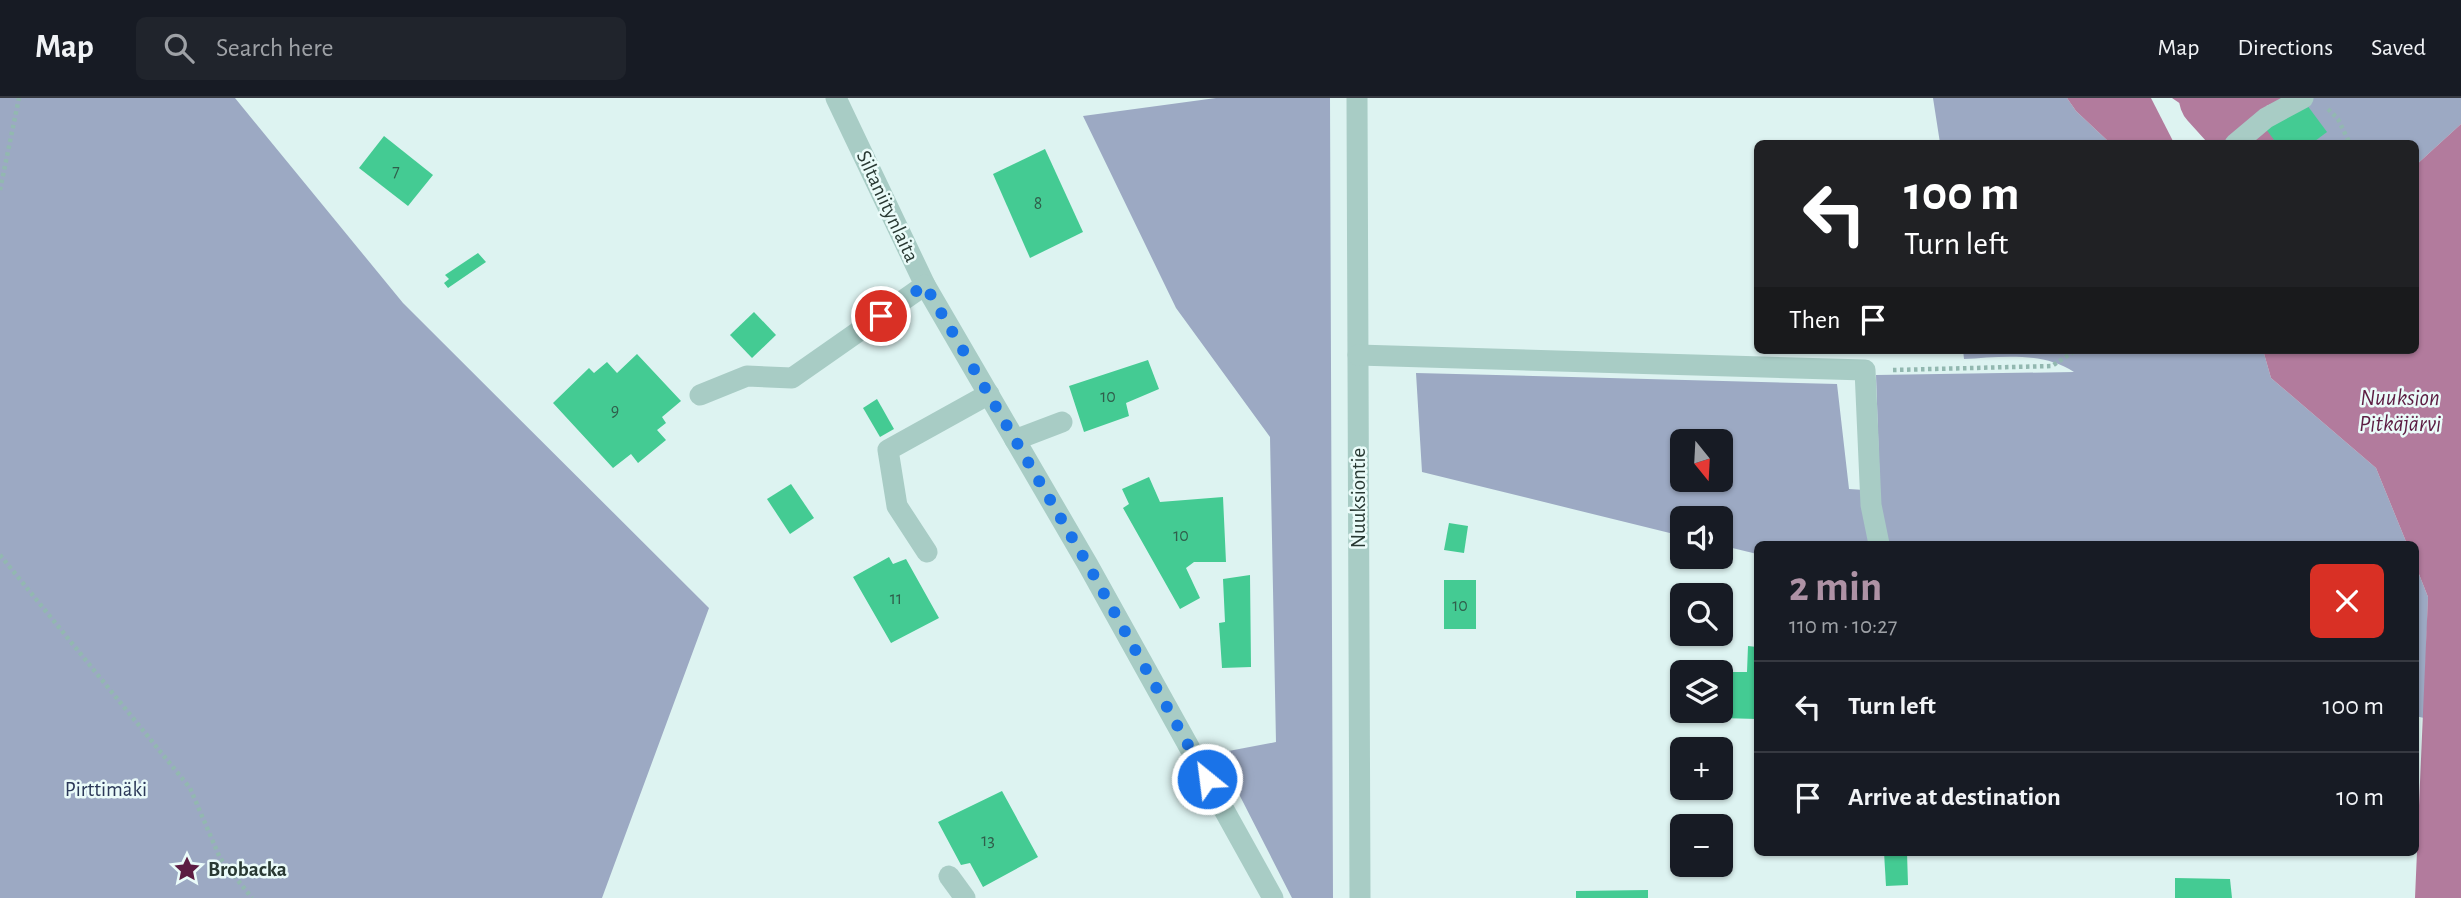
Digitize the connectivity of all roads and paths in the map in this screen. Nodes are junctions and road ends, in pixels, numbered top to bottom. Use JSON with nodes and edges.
{"nodes":[{"id":1,"x":19,"y":98,"type":"edge"},
{"id":2,"x":836,"y":98,"type":"edge"},
{"id":3,"x":1357,"y":98,"type":"edge"},
{"id":4,"x":2303,"y":98,"type":"edge"},
{"id":5,"x":2324,"y":105,"type":"dead end"},
{"id":6,"x":2240,"y":140,"type":"edge"},
{"id":7,"x":2348,"y":140,"type":"edge"},
{"id":8,"x":0,"y":190,"type":"edge"},
{"id":9,"x":925,"y":285,"type":"junction"},
{"id":10,"x":2070,"y":354,"type":"edge"},
{"id":11,"x":1358,"y":355,"type":"junction"},
{"id":12,"x":1865,"y":370,"type":"junction"},
{"id":13,"x":989,"y":394,"type":"junction"},
{"id":14,"x":700,"y":395,"type":"dead end"},
{"id":15,"x":1062,"y":422,"type":"dead end"},
{"id":16,"x":1016,"y":440,"type":"junction"},
{"id":17,"x":1878,"y":541,"type":"edge"},
{"id":18,"x":927,"y":552,"type":"dead end"},
{"id":19,"x":0,"y":555,"type":"edge"},
{"id":20,"x":949,"y":876,"type":"dead end"},
{"id":21,"x":252,"y":898,"type":"edge"},
{"id":22,"x":965,"y":898,"type":"edge"},
{"id":23,"x":1273,"y":898,"type":"edge"},
{"id":24,"x":1360,"y":898,"type":"edge"}],
"edges":[{"from":1,"to":8,"type":"path"},
{"from":2,"to":9,"type":"street","name":"Siltaniitynlaita"},
{"from":3,"to":11,"type":"street","name":"Nuuksiontie"},
{"from":4,"to":6,"type":"street"},
{"from":5,"to":7,"type":"path"},
{"from":9,"to":13,"type":"street","name":"Siltaniitynlaita"},
{"from":9,"to":14,"type":"street"},
{"from":10,"to":12,"type":"path"},
{"from":11,"to":12,"type":"street"},
{"from":11,"to":24,"type":"street","name":"Nuuksiontie"},
{"from":12,"to":17,"type":"street"},
{"from":13,"to":16,"type":"street","name":"Siltaniitynlaita"},
{"from":13,"to":18,"type":"street"},
{"from":15,"to":16,"type":"street"},
{"from":16,"to":23,"type":"street","name":"Siltaniitynlaita"},
{"from":19,"to":21,"type":"path"},
{"from":20,"to":22,"type":"street"}]}
